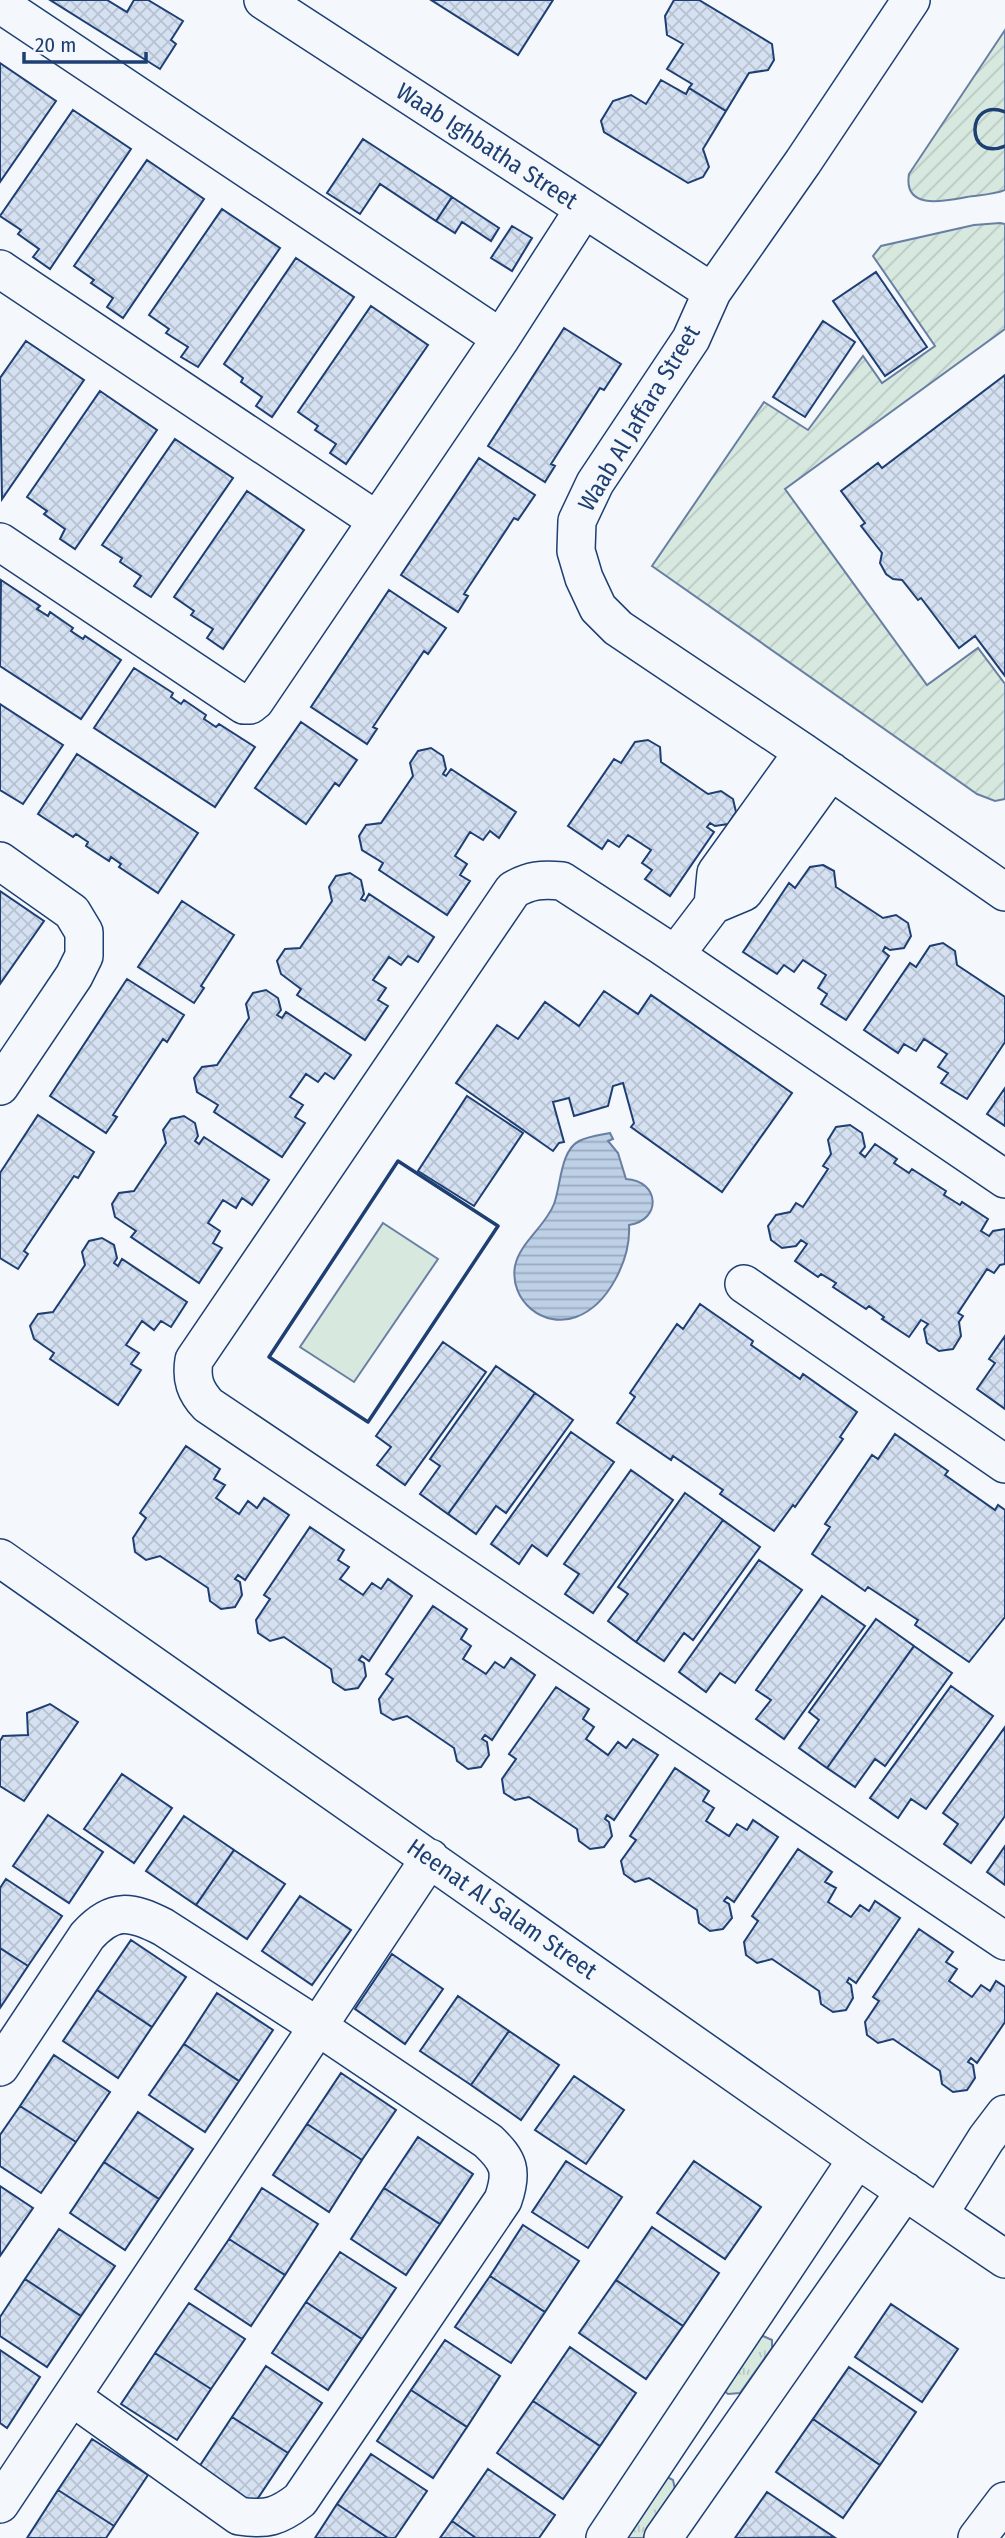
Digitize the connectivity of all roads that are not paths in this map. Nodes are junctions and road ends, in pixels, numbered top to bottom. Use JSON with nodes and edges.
{"nodes":[{"id":1,"x":263,"y":0,"type":"edge"},
{"id":2,"x":911,"y":0,"type":"edge"},
{"id":3,"x":0,"y":4,"type":"edge"},
{"id":4,"x":584,"y":209,"type":"junction"},
{"id":5,"x":0,"y":269,"type":"edge"},
{"id":6,"x":712,"y":292,"type":"junction"},
{"id":7,"x":501,"y":338,"type":"junction"},
{"id":8,"x":376,"y":520,"type":"junction"},
{"id":9,"x":0,"y":542,"type":"edge"},
{"id":10,"x":817,"y":761,"type":"junction"},
{"id":11,"x":0,"y":861,"type":"edge"},
{"id":12,"x":1005,"y":892,"type":"edge"},
{"id":13,"x":675,"y":956,"type":"junction"},
{"id":14,"x":0,"y":1086,"type":"edge"},
{"id":15,"x":1005,"y":1179,"type":"edge"},
{"id":16,"x":744,"y":1284,"type":"dead end"},
{"id":17,"x":1005,"y":1464,"type":"edge"},
{"id":18,"x":0,"y":1558,"type":"edge"},
{"id":19,"x":430,"y":1858,"type":"junction"},
{"id":20,"x":1005,"y":1941,"type":"edge"},
{"id":21,"x":317,"y":2026,"type":"junction"},
{"id":22,"x":0,"y":2067,"type":"edge"},
{"id":23,"x":1005,"y":2114,"type":"edge"},
{"id":24,"x":857,"y":2159,"type":"junction"},
{"id":25,"x":905,"y":2191,"type":"junction"},
{"id":26,"x":939,"y":2214,"type":"junction"},
{"id":27,"x":1005,"y":2259,"type":"edge"},
{"id":28,"x":72,"y":2397,"type":"junction"},
{"id":29,"x":1005,"y":2501,"type":"edge"},
{"id":30,"x":0,"y":2504,"type":"edge"},
{"id":31,"x":605,"y":2538,"type":"edge"},
{"id":32,"x":663,"y":2538,"type":"edge"},
{"id":33,"x":977,"y":2538,"type":"edge"}],
"edges":[{"from":1,"to":4,"type":"street","name":"Waab Ighbatha Street"},
{"from":2,"to":6,"type":"street","name":"Waab Al Jaffara Street"},
{"from":3,"to":7,"type":"street"},
{"from":4,"to":6,"type":"street","name":"Waab Ighbatha Street"},
{"from":4,"to":7,"type":"street"},
{"from":5,"to":8,"type":"street"},
{"from":6,"to":10,"type":"street","name":"Waab Al Jaffara Street"},
{"from":7,"to":8,"type":"street"},
{"from":8,"to":9,"type":"street"},
{"from":10,"to":12,"type":"street","name":"Waab Al Jaffara Street"},
{"from":10,"to":13,"type":"street"},
{"from":11,"to":14,"type":"street"},
{"from":13,"to":15,"type":"street"},
{"from":13,"to":20,"type":"street"},
{"from":16,"to":17,"type":"street"},
{"from":18,"to":19,"type":"street","name":"Heenat Al Salam Street"},
{"from":19,"to":21,"type":"street"},
{"from":19,"to":24,"type":"street","name":"Heenat Al Salam Street"},
{"from":21,"to":22,"type":"street"},
{"from":21,"to":28,"type":"street"},
{"from":21,"to":28,"type":"street"},
{"from":23,"to":26,"type":"street"},
{"from":24,"to":25,"type":"street","name":"Heenat Al Salam Street"},
{"from":24,"to":31,"type":"street"},
{"from":25,"to":26,"type":"street","name":"Heenat Al Salam Street"},
{"from":25,"to":32,"type":"street"},
{"from":26,"to":27,"type":"street","name":"Heenat Al Salam Street"},
{"from":28,"to":30,"type":"street"},
{"from":29,"to":33,"type":"street"}]}
